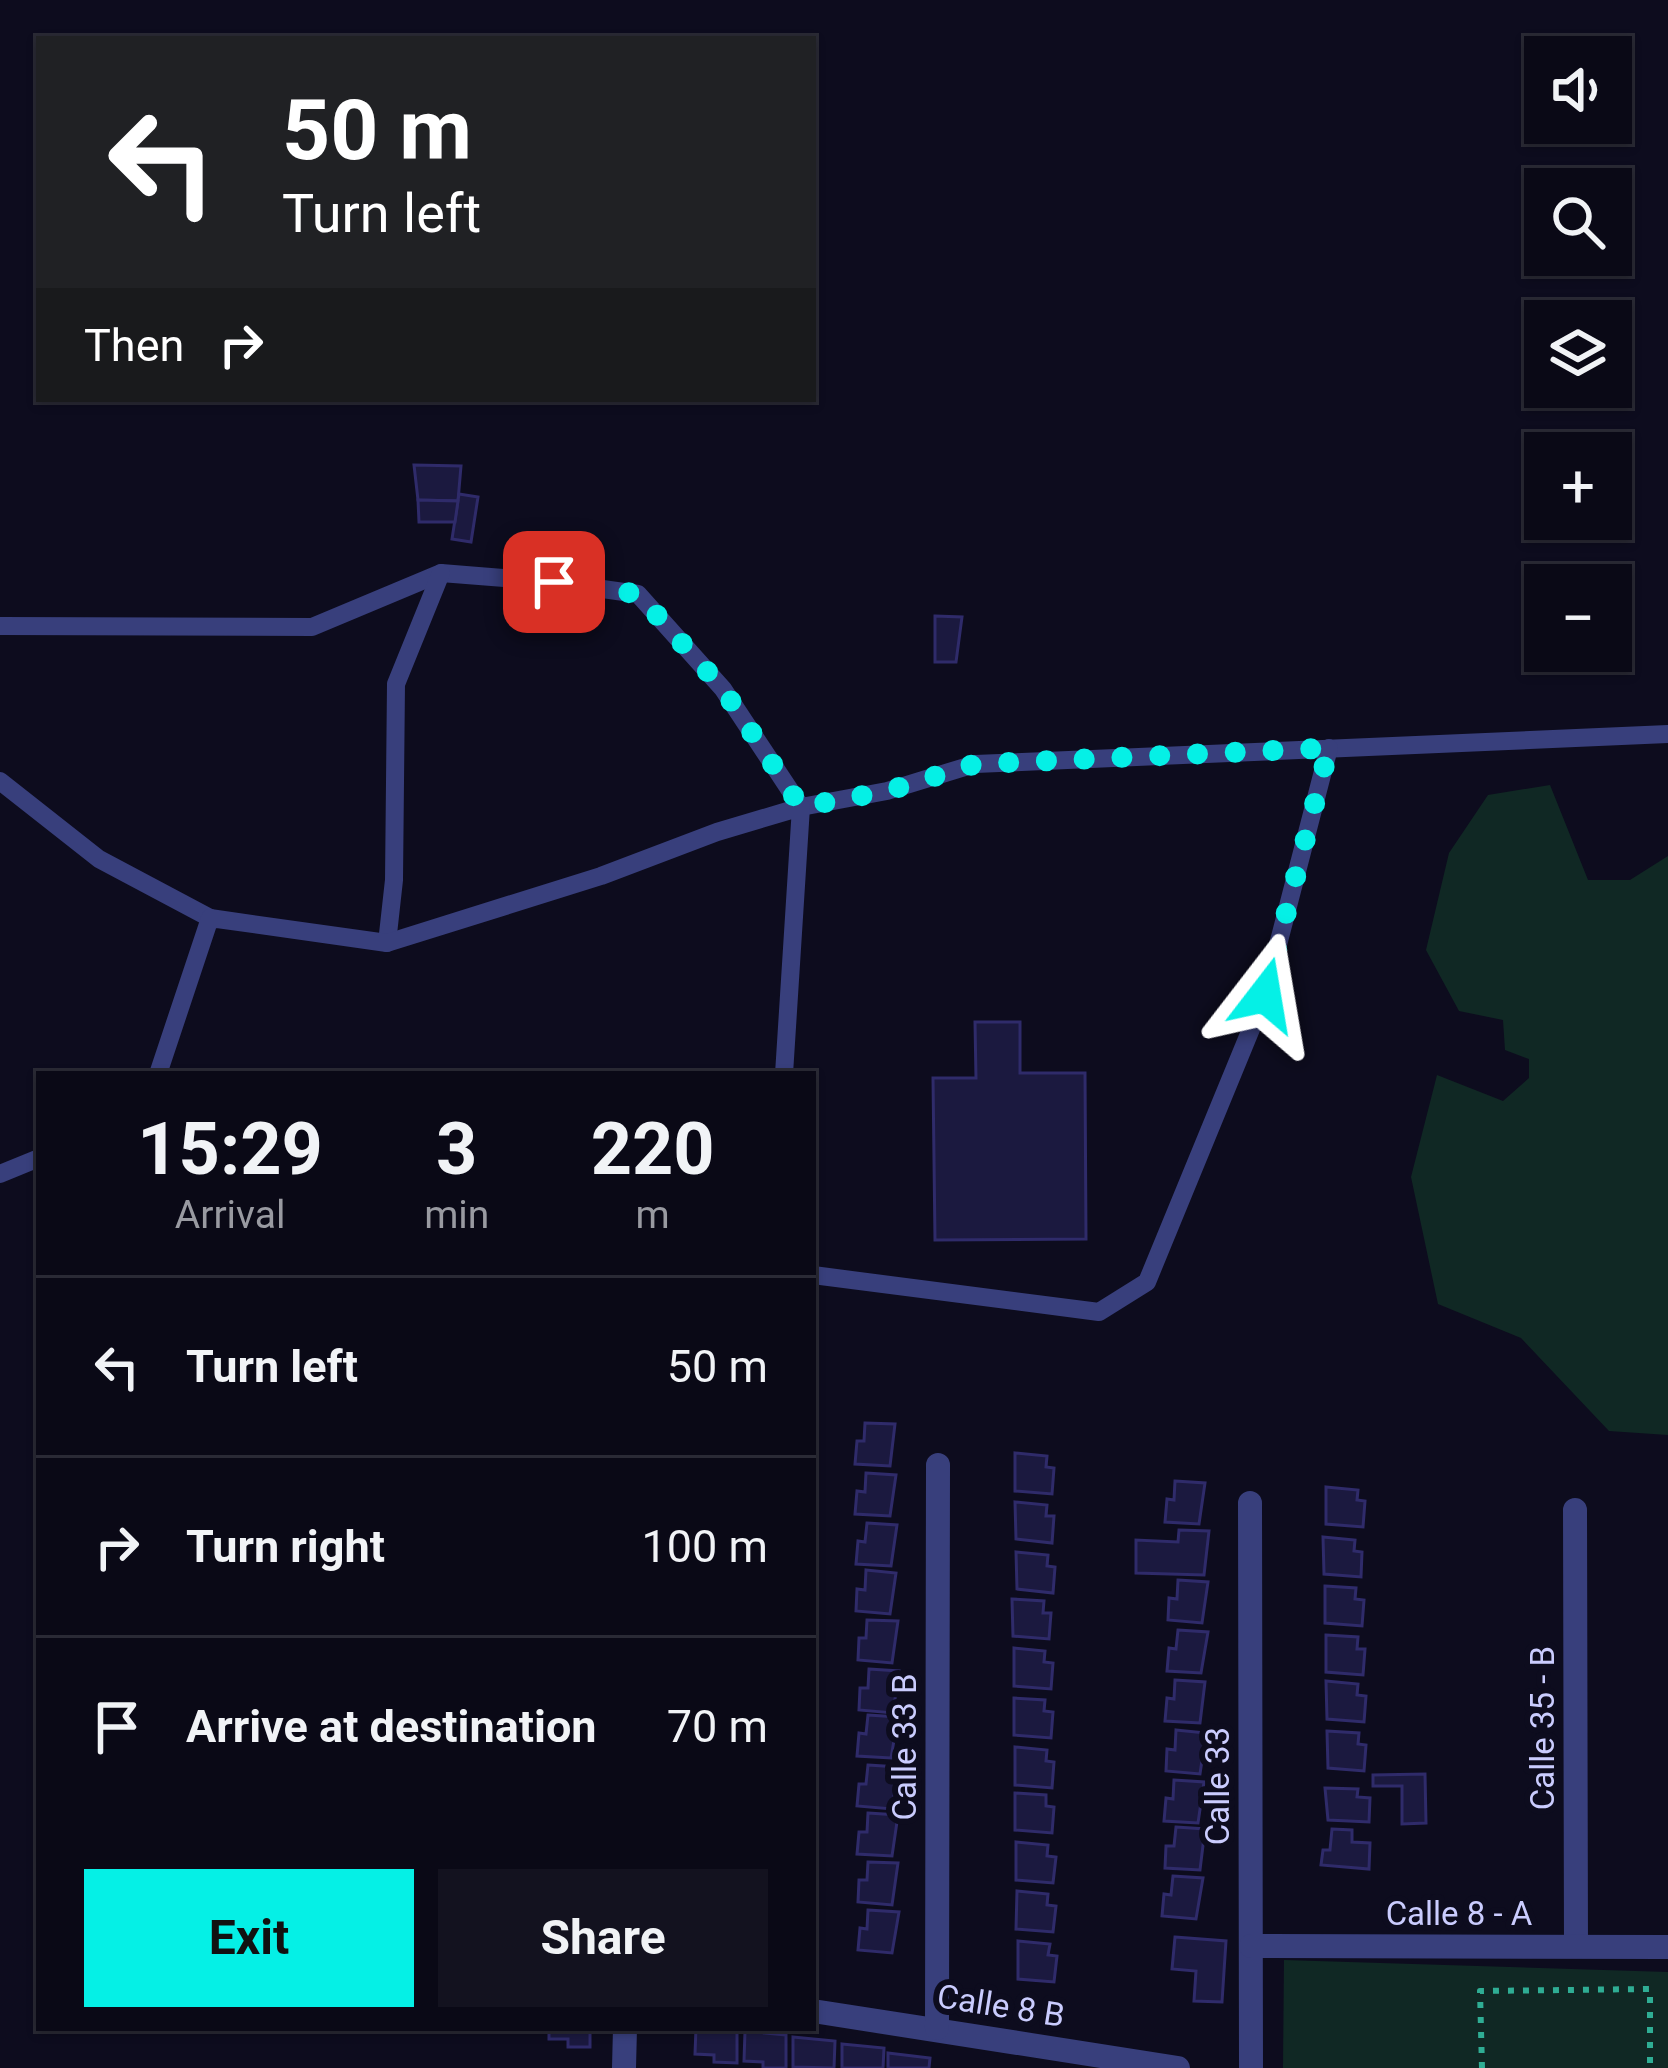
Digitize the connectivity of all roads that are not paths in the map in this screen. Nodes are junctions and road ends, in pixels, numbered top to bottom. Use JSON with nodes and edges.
{"nodes":[{"id":1,"x":442,"y":573,"type":"junction"},
{"id":2,"x":0,"y":626,"type":"edge"},
{"id":3,"x":1668,"y":734,"type":"edge"},
{"id":4,"x":1329,"y":748,"type":"junction"},
{"id":5,"x":0,"y":782,"type":"edge"},
{"id":6,"x":801,"y":807,"type":"junction"},
{"id":7,"x":210,"y":918,"type":"junction"},
{"id":8,"x":386,"y":943,"type":"junction"},
{"id":9,"x":159,"y":1071,"type":"edge"},
{"id":10,"x":784,"y":1071,"type":"edge"},
{"id":11,"x":36,"y":1159,"type":"edge"},
{"id":12,"x":0,"y":1174,"type":"edge"},
{"id":13,"x":816,"y":1275,"type":"edge"},
{"id":14,"x":938,"y":1466,"type":"dead end"},
{"id":15,"x":1250,"y":1503,"type":"dead end"},
{"id":16,"x":1575,"y":1510,"type":"dead end"},
{"id":17,"x":1251,"y":1946,"type":"junction"},
{"id":18,"x":1576,"y":1946,"type":"junction"},
{"id":19,"x":1668,"y":1947,"type":"edge"},
{"id":20,"x":816,"y":2011,"type":"edge"},
{"id":21,"x":937,"y":2028,"type":"junction"},
{"id":22,"x":625,"y":2031,"type":"edge"},
{"id":23,"x":624,"y":2068,"type":"edge"},
{"id":24,"x":1178,"y":2068,"type":"edge"},
{"id":25,"x":1251,"y":2068,"type":"edge"}],
"edges":[{"from":1,"to":2,"type":"lane"},
{"from":1,"to":6,"type":"lane"},
{"from":1,"to":8,"type":"lane"},
{"from":3,"to":4,"type":"lane"},
{"from":4,"to":6,"type":"lane"},
{"from":4,"to":13,"type":"lane"},
{"from":5,"to":7,"type":"lane"},
{"from":6,"to":8,"type":"lane"},
{"from":6,"to":10,"type":"lane"},
{"from":7,"to":8,"type":"lane"},
{"from":7,"to":9,"type":"lane"},
{"from":11,"to":12,"type":"lane"},
{"from":14,"to":21,"type":"street","name":"Calle 33 B"},
{"from":15,"to":17,"type":"street","name":"Calle 33"},
{"from":16,"to":18,"type":"street","name":"Calle 35 - B"},
{"from":17,"to":18,"type":"street","name":"Calle 8 - A"},
{"from":17,"to":25,"type":"street","name":"Calle 33"},
{"from":18,"to":19,"type":"street","name":"Calle 8 - A"},
{"from":20,"to":21,"type":"street","name":"Calle 8 B"},
{"from":21,"to":24,"type":"street","name":"Calle 8 B"},
{"from":22,"to":23,"type":"street"}]}
